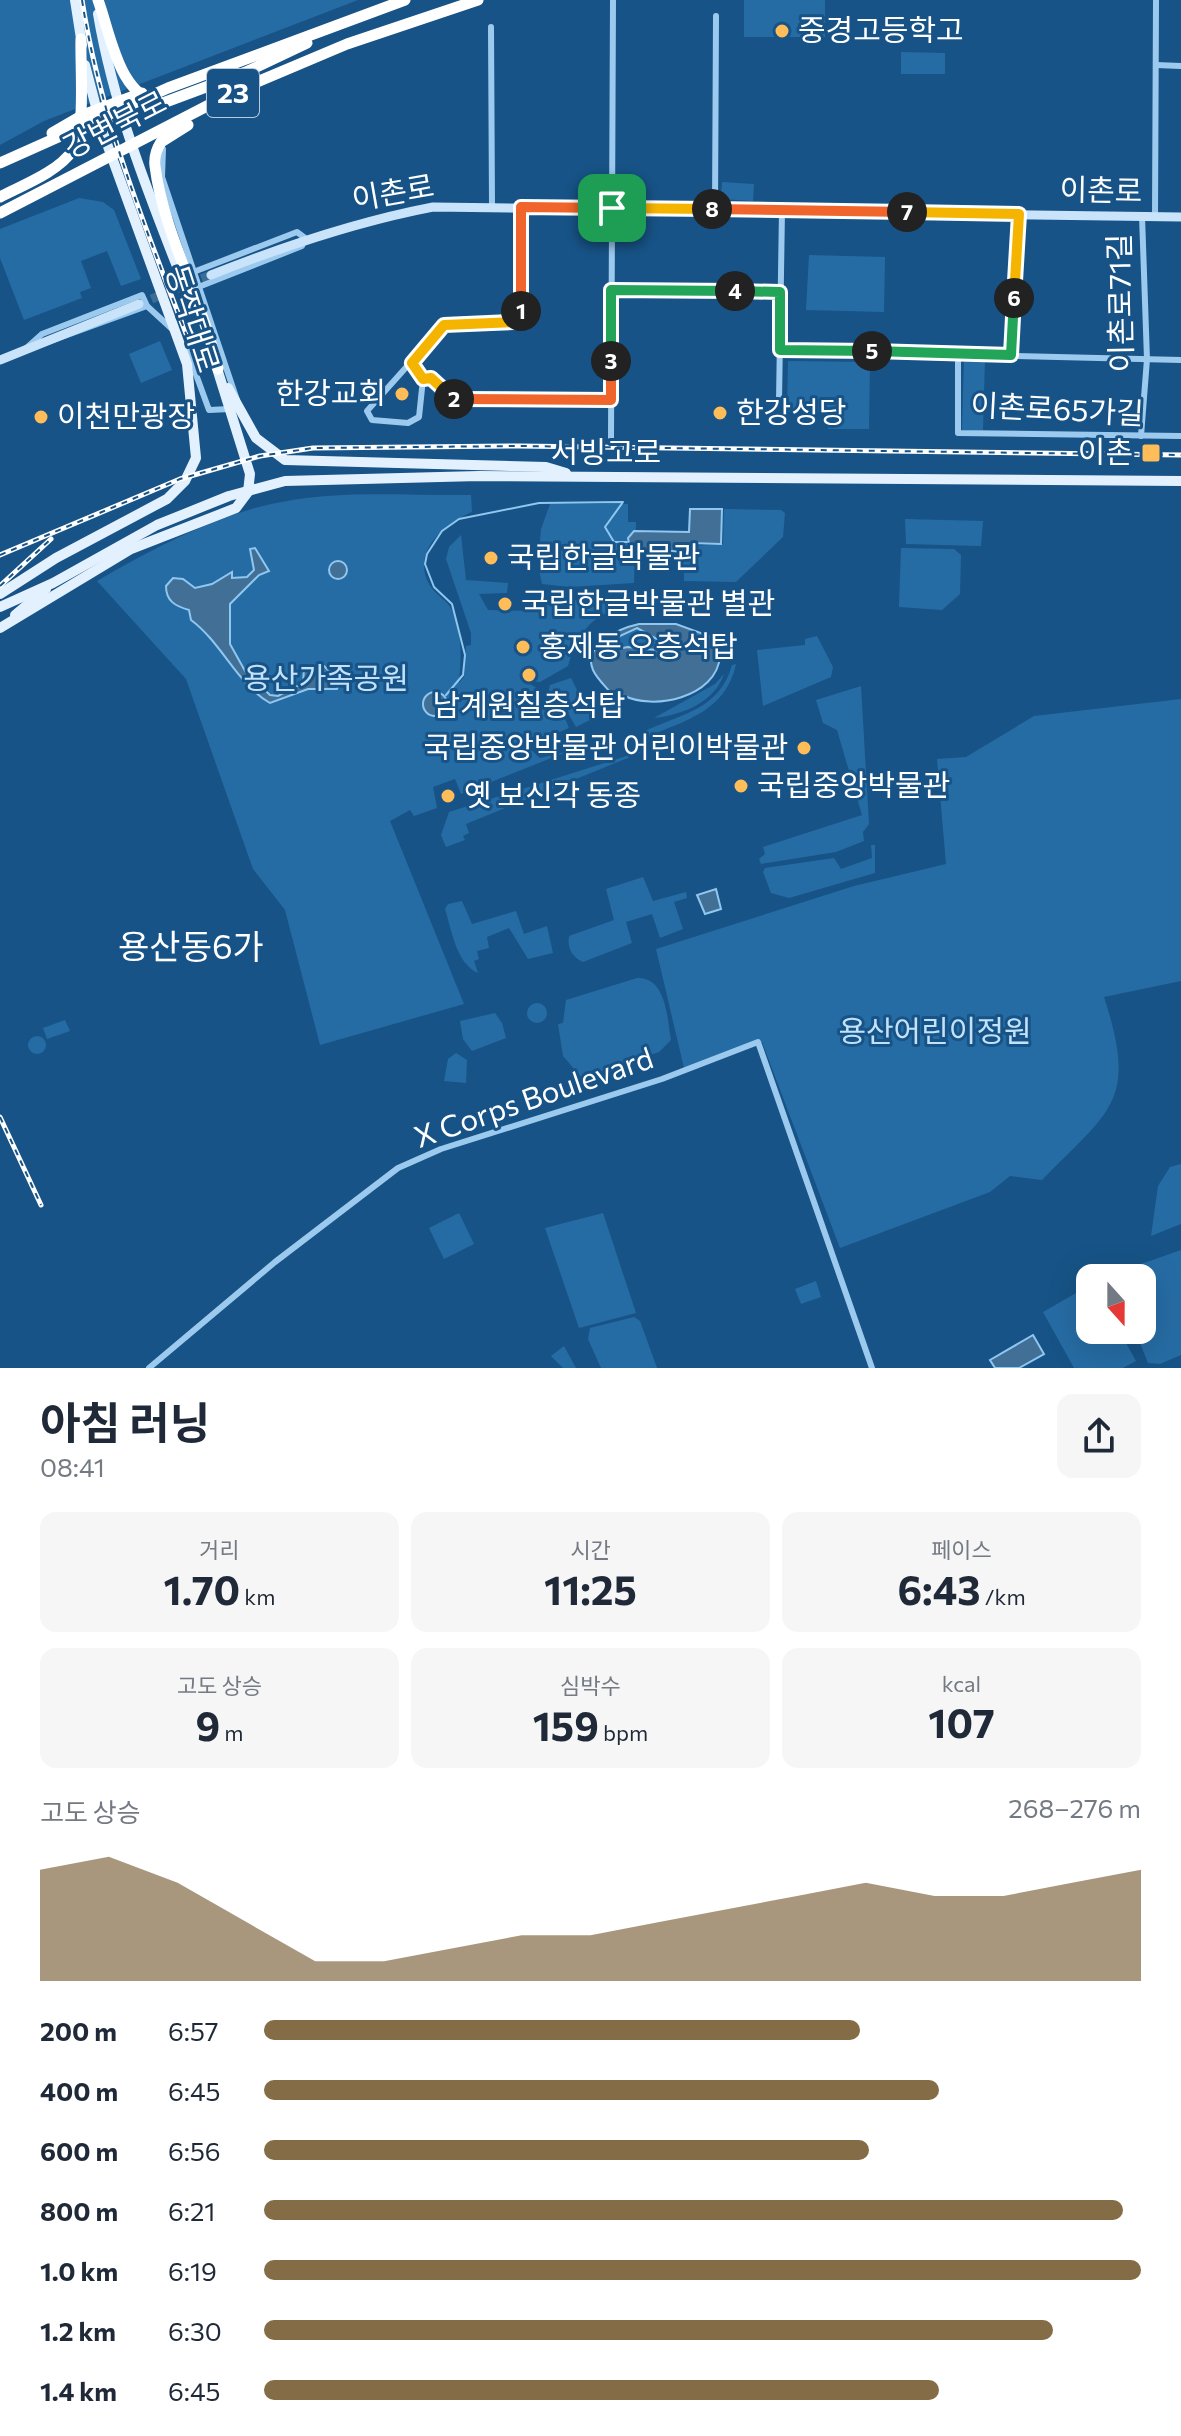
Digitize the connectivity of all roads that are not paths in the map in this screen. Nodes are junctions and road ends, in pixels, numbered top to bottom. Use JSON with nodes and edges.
{"nodes":[{"id":1,"x":75,"y":0,"type":"edge"},
{"id":2,"x":97,"y":0,"type":"edge"},
{"id":3,"x":405,"y":0,"type":"edge"},
{"id":4,"x":478,"y":0,"type":"edge"},
{"id":5,"x":613,"y":0,"type":"edge"},
{"id":6,"x":1156,"y":0,"type":"edge"},
{"id":7,"x":381,"y":9,"type":"junction"},
{"id":8,"x":716,"y":16,"type":"dead end"},
{"id":9,"x":491,"y":27,"type":"dead end"},
{"id":10,"x":81,"y":39,"type":"junction"},
{"id":11,"x":1156,"y":65,"type":"junction"},
{"id":12,"x":1181,"y":66,"type":"edge"},
{"id":13,"x":238,"y":90,"type":"junction"},
{"id":14,"x":188,"y":125,"type":"junction"},
{"id":15,"x":163,"y":149,"type":"joint"},
{"id":16,"x":0,"y":163,"type":"edge"},
{"id":17,"x":0,"y":197,"type":"edge"},
{"id":18,"x":492,"y":206,"type":"junction"},
{"id":19,"x":521,"y":207,"type":"junction"},
{"id":20,"x":612,"y":208,"type":"junction"},
{"id":21,"x":715,"y":209,"type":"junction"},
{"id":22,"x":782,"y":210,"type":"junction"},
{"id":23,"x":0,"y":213,"type":"edge"},
{"id":24,"x":1019,"y":214,"type":"junction"},
{"id":25,"x":1142,"y":216,"type":"junction"},
{"id":26,"x":1155,"y":216,"type":"junction"},
{"id":27,"x":1181,"y":217,"type":"edge"},
{"id":28,"x":305,"y":238,"type":"junction"},
{"id":29,"x":196,"y":271,"type":"junction"},
{"id":30,"x":211,"y":275,"type":"tunnel mouth"},
{"id":31,"x":201,"y":286,"type":"junction"},
{"id":32,"x":611,"y":290,"type":"junction"},
{"id":33,"x":780,"y":292,"type":"junction"},
{"id":34,"x":143,"y":305,"type":"joint"},
{"id":35,"x":780,"y":350,"type":"junction"},
{"id":36,"x":958,"y":353,"type":"junction"},
{"id":37,"x":1011,"y":355,"type":"junction"},
{"id":38,"x":1147,"y":359,"type":"junction"},
{"id":39,"x":0,"y":360,"type":"edge"},
{"id":40,"x":1181,"y":360,"type":"edge"},
{"id":41,"x":412,"y":363,"type":"junction"},
{"id":42,"x":218,"y":369,"type":"junction"},
{"id":43,"x":423,"y":379,"type":"junction"},
{"id":44,"x":611,"y":400,"type":"junction"},
{"id":45,"x":779,"y":401,"type":"dead end"},
{"id":46,"x":1141,"y":436,"type":"junction"},
{"id":47,"x":1181,"y":436,"type":"edge"},
{"id":48,"x":611,"y":438,"type":"dead end"},
{"id":49,"x":579,"y":477,"type":"junction"},
{"id":50,"x":1181,"y":481,"type":"edge"},
{"id":51,"x":53,"y":583,"type":"junction"},
{"id":52,"x":0,"y":594,"type":"edge"},
{"id":53,"x":0,"y":607,"type":"edge"},
{"id":54,"x":0,"y":628,"type":"edge"},
{"id":55,"x":149,"y":1368,"type":"edge"},
{"id":56,"x":872,"y":1368,"type":"edge"}],
"edges":[{"from":1,"to":10,"type":"main road","name":"동작대로"},
{"from":2,"to":7,"type":"highway"},
{"from":2,"to":42,"type":"main road","name":"동작대로"},
{"from":3,"to":7,"type":"highway","name":"강변북로","number":"23"},
{"from":4,"to":13,"type":"highway","name":"강변북로","number":"23"},
{"from":5,"to":20,"type":"street"},
{"from":6,"to":11,"type":"street"},
{"from":7,"to":16,"type":"highway","name":"강변북로","number":"23"},
{"from":8,"to":21,"type":"street"},
{"from":9,"to":18,"type":"street"},
{"from":10,"to":17,"type":"highway"},
{"from":10,"to":52,"type":"main road","name":"동작대로"},
{"from":11,"to":12,"type":"street"},
{"from":11,"to":26,"type":"street"},
{"from":13,"to":14,"type":"highway"},
{"from":13,"to":23,"type":"highway","name":"강변북로","number":"23"},
{"from":14,"to":15,"type":"highway"},
{"from":14,"to":42,"type":"highway"},
{"from":15,"to":29,"type":"street"},
{"from":18,"to":19,"type":"street","name":"이촌로"},
{"from":18,"to":28,"type":"street","name":"이촌로"},
{"from":19,"to":20,"type":"street","name":"이촌로"},
{"from":19,"to":41,"type":"street"},
{"from":20,"to":21,"type":"street","name":"이촌로"},
{"from":20,"to":32,"type":"street"},
{"from":21,"to":22,"type":"street","name":"이촌로"},
{"from":22,"to":24,"type":"street","name":"이촌로"},
{"from":22,"to":33,"type":"street"},
{"from":24,"to":25,"type":"street","name":"이촌로"},
{"from":24,"to":37,"type":"street"},
{"from":25,"to":26,"type":"street","name":"이촌로"},
{"from":25,"to":38,"type":"street","name":"이촌로71길"},
{"from":26,"to":27,"type":"street","name":"이촌로"},
{"from":28,"to":29,"type":"street","name":"이촌로"},
{"from":28,"to":30,"type":"street","name":"이촌로"},
{"from":28,"to":31,"type":"street","name":"이촌로"},
{"from":29,"to":31,"type":"street"},
{"from":31,"to":34,"type":"street"},
{"from":32,"to":33,"type":"street"},
{"from":32,"to":44,"type":"street"},
{"from":33,"to":35,"type":"street"},
{"from":34,"to":39,"type":"street"},
{"from":35,"to":36,"type":"street","name":"이촌로65가길"},
{"from":35,"to":45,"type":"street"},
{"from":36,"to":37,"type":"street","name":"이촌로65가길"},
{"from":36,"to":46,"type":"street","name":"이촌로65가길"},
{"from":37,"to":38,"type":"street","name":"이촌로65가길"},
{"from":38,"to":40,"type":"street","name":"이촌로65가길"},
{"from":38,"to":46,"type":"street","name":"이촌로71길"},
{"from":41,"to":43,"type":"street"},
{"from":41,"to":43,"type":"street"},
{"from":42,"to":49,"type":"main road"},
{"from":42,"to":54,"type":"main road"},
{"from":43,"to":44,"type":"street"},
{"from":44,"to":48,"type":"street"},
{"from":46,"to":47,"type":"street","name":"이촌로65가길"},
{"from":49,"to":50,"type":"main road","name":"서빙고로"},
{"from":49,"to":51,"type":"main road","name":"서빙고로"},
{"from":51,"to":53,"type":"main road","name":"서빙고로"},
{"from":51,"to":54,"type":"main road","name":"서빙고로"},
{"from":55,"to":56,"type":"street","name":"X Corps Boulevard"}]}
